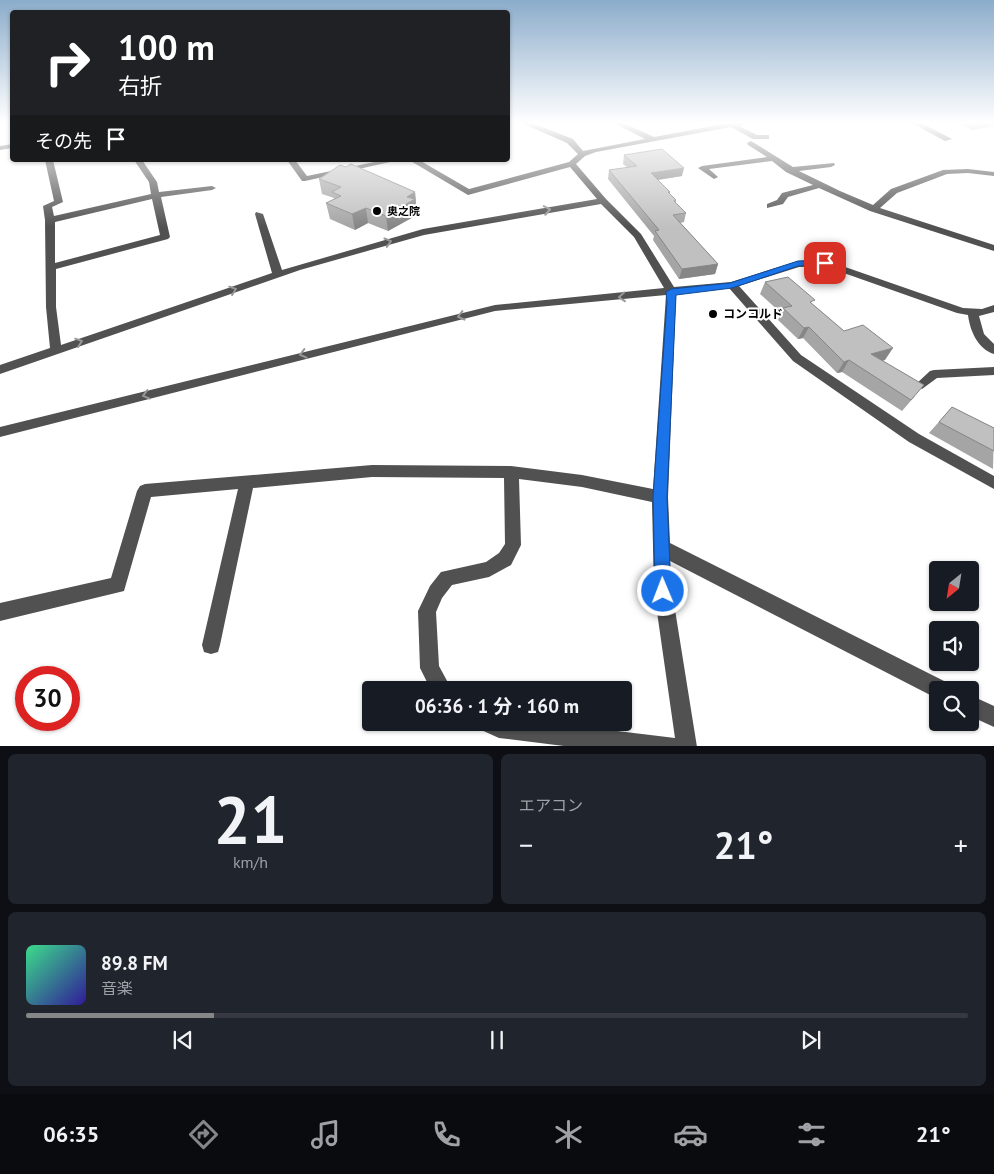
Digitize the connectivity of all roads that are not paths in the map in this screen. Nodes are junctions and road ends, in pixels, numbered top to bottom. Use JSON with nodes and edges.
{"nodes":[{"id":1,"x":579,"y":157,"type":"edge"},
{"id":2,"x":769,"y":157,"type":"edge"},
{"id":3,"x":772,"y":159,"type":"junction"},
{"id":4,"x":49,"y":162,"type":"edge"},
{"id":5,"x":139,"y":162,"type":"edge"},
{"id":6,"x":292,"y":162,"type":"edge"},
{"id":7,"x":386,"y":162,"type":"edge"},
{"id":8,"x":416,"y":162,"type":"edge"},
{"id":9,"x":572,"y":164,"type":"junction"},
{"id":10,"x":831,"y":165,"type":"dead end"},
{"id":11,"x":789,"y":170,"type":"junction"},
{"id":12,"x":994,"y":174,"type":"edge"},
{"id":13,"x":714,"y":178,"type":"dead end"},
{"id":14,"x":817,"y":186,"type":"junction"},
{"id":15,"x":212,"y":188,"type":"dead end"},
{"id":16,"x":157,"y":195,"type":"junction"},
{"id":17,"x":603,"y":201,"type":"junction"},
{"id":18,"x":770,"y":206,"type":"dead end"},
{"id":19,"x":873,"y":209,"type":"junction"},
{"id":20,"x":259,"y":214,"type":"dead end"},
{"id":21,"x":50,"y":220,"type":"junction"},
{"id":22,"x":994,"y":248,"type":"edge"},
{"id":23,"x":51,"y":268,"type":"junction"},
{"id":24,"x":278,"y":274,"type":"junction"},
{"id":25,"x":732,"y":285,"type":"junction"},
{"id":26,"x":671,"y":292,"type":"junction"},
{"id":27,"x":994,"y":308,"type":"edge"},
{"id":28,"x":974,"y":313,"type":"junction"},
{"id":29,"x":56,"y":350,"type":"junction"},
{"id":30,"x":994,"y":350,"type":"edge"},
{"id":31,"x":0,"y":370,"type":"edge"},
{"id":32,"x":994,"y":371,"type":"edge"},
{"id":33,"x":922,"y":384,"type":"edge"},
{"id":34,"x":0,"y":432,"type":"edge"},
{"id":35,"x":511,"y":472,"type":"junction"},
{"id":36,"x":247,"y":482,"type":"junction"},
{"id":37,"x":994,"y":483,"type":"edge"},
{"id":38,"x":660,"y":497,"type":"junction"},
{"id":39,"x":662,"y":548,"type":"junction"},
{"id":40,"x":0,"y":612,"type":"edge"},
{"id":41,"x":211,"y":645,"type":"dead end"},
{"id":42,"x":437,"y":681,"type":"edge"},
{"id":43,"x":929,"y":684,"type":"edge"},
{"id":44,"x":979,"y":710,"type":"edge"},
{"id":45,"x":994,"y":717,"type":"edge"},
{"id":46,"x":528,"y":731,"type":"edge"},
{"id":47,"x":671,"y":746,"type":"edge"},
{"id":48,"x":687,"y":746,"type":"edge"}],
"edges":[{"from":1,"to":9,"type":"street"},
{"from":2,"to":3,"type":"street"},
{"from":3,"to":11,"type":"street"},
{"from":3,"to":13,"type":"street"},
{"from":4,"to":21,"type":"street"},
{"from":5,"to":16,"type":"street"},
{"from":6,"to":7,"type":"street"},
{"from":8,"to":9,"type":"street"},
{"from":9,"to":17,"type":"street"},
{"from":10,"to":11,"type":"street"},
{"from":11,"to":14,"type":"street"},
{"from":12,"to":19,"type":"street"},
{"from":14,"to":18,"type":"street"},
{"from":14,"to":19,"type":"street"},
{"from":15,"to":16,"type":"street"},
{"from":16,"to":21,"type":"street"},
{"from":16,"to":23,"type":"street"},
{"from":24,"to":17,"type":"street","one_way":true},
{"from":17,"to":26,"type":"street"},
{"from":19,"to":22,"type":"street"},
{"from":20,"to":24,"type":"street"},
{"from":21,"to":23,"type":"street"},
{"from":23,"to":29,"type":"street"},
{"from":29,"to":24,"type":"street","one_way":true},
{"from":25,"to":26,"type":"street"},
{"from":25,"to":28,"type":"street"},
{"from":25,"to":37,"type":"street"},
{"from":26,"to":34,"type":"street","one_way":true},
{"from":26,"to":38,"type":"street"},
{"from":27,"to":28,"type":"street"},
{"from":28,"to":30,"type":"street"},
{"from":29,"to":31,"type":"street"},
{"from":32,"to":33,"type":"street"},
{"from":35,"to":36,"type":"street"},
{"from":35,"to":38,"type":"street"},
{"from":35,"to":42,"type":"street"},
{"from":36,"to":40,"type":"street"},
{"from":36,"to":41,"type":"street"},
{"from":38,"to":39,"type":"street"},
{"from":39,"to":43,"type":"street"},
{"from":39,"to":48,"type":"street"},
{"from":44,"to":45,"type":"street"},
{"from":46,"to":47,"type":"street"}]}
